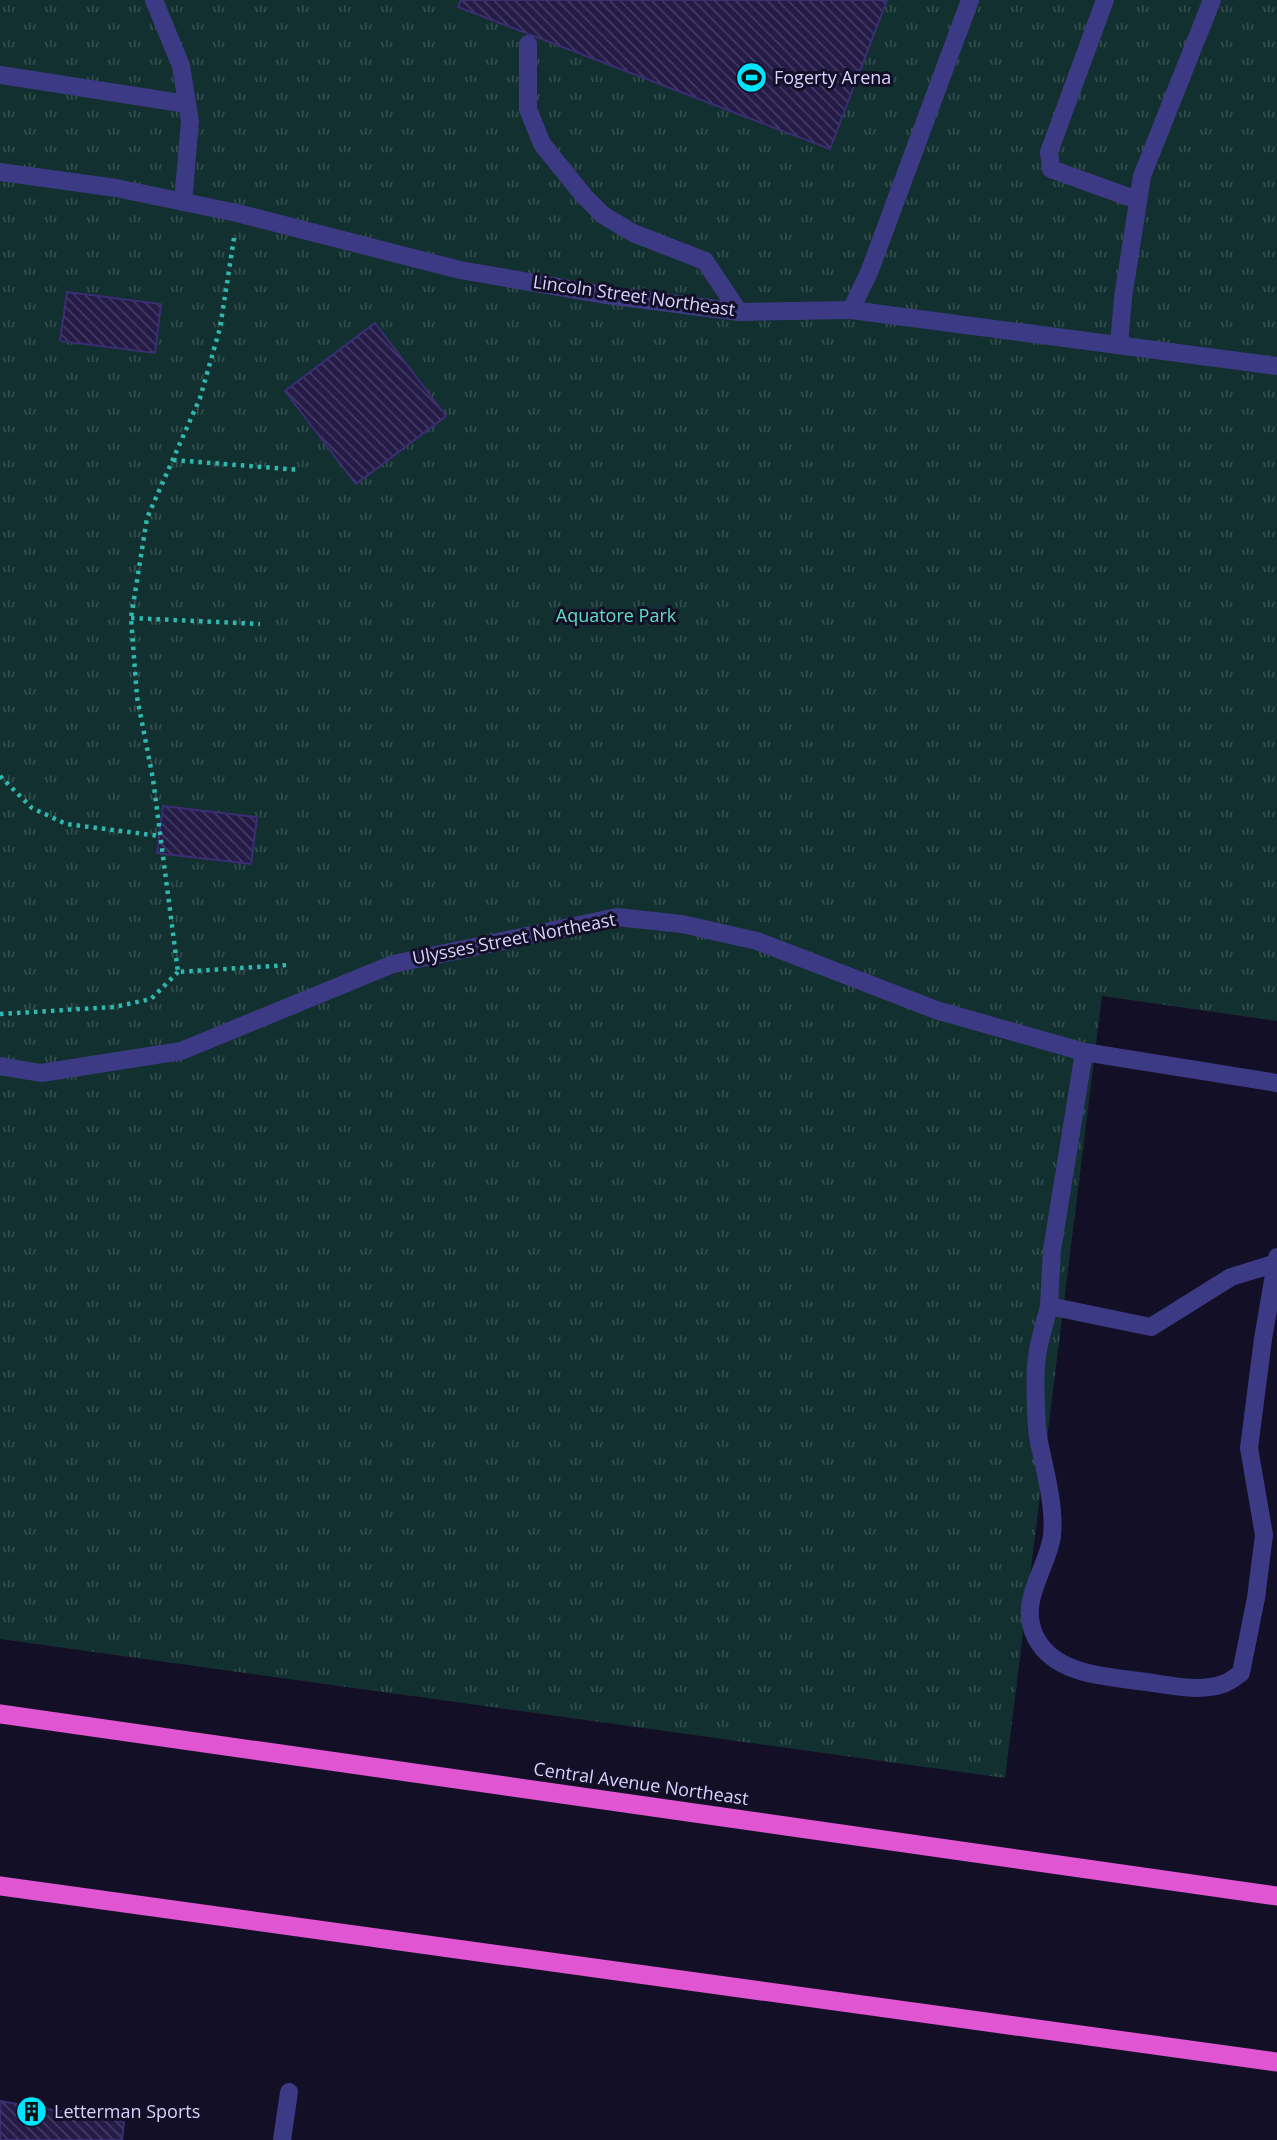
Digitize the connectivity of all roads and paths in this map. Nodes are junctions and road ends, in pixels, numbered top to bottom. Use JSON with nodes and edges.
{"nodes":[{"id":1,"x":154,"y":0,"type":"edge"},
{"id":2,"x":970,"y":0,"type":"edge"},
{"id":3,"x":1105,"y":0,"type":"edge"},
{"id":4,"x":1212,"y":0,"type":"edge"},
{"id":5,"x":528,"y":44,"type":"dead end"},
{"id":6,"x":0,"y":75,"type":"edge"},
{"id":7,"x":187,"y":104,"type":"junction"},
{"id":8,"x":0,"y":172,"type":"edge"},
{"id":9,"x":1136,"y":200,"type":"junction"},
{"id":10,"x":183,"y":202,"type":"junction"},
{"id":11,"x":237,"y":213,"type":"junction"},
{"id":12,"x":851,"y":310,"type":"junction"},
{"id":13,"x":739,"y":312,"type":"junction"},
{"id":14,"x":1119,"y":345,"type":"junction"},
{"id":15,"x":1277,"y":366,"type":"edge"},
{"id":16,"x":173,"y":460,"type":"junction"},
{"id":17,"x":300,"y":470,"type":"dead end"},
{"id":18,"x":131,"y":618,"type":"junction"},
{"id":19,"x":260,"y":624,"type":"dead end"},
{"id":20,"x":0,"y":776,"type":"edge"},
{"id":21,"x":160,"y":836,"type":"junction"},
{"id":22,"x":288,"y":965,"type":"dead end"},
{"id":23,"x":178,"y":972,"type":"junction"},
{"id":24,"x":0,"y":1013,"type":"edge"},
{"id":25,"x":1084,"y":1052,"type":"junction"},
{"id":26,"x":0,"y":1066,"type":"edge"},
{"id":27,"x":1277,"y":1083,"type":"edge"},
{"id":28,"x":1277,"y":1261,"type":"edge"},
{"id":29,"x":1049,"y":1306,"type":"junction"},
{"id":30,"x":0,"y":1714,"type":"edge"},
{"id":31,"x":0,"y":1886,"type":"edge"},
{"id":32,"x":1277,"y":1896,"type":"edge"},
{"id":33,"x":1277,"y":2062,"type":"edge"},
{"id":34,"x":289,"y":2092,"type":"dead end"},
{"id":35,"x":282,"y":2140,"type":"edge"}],
"edges":[{"from":1,"to":7,"type":"street"},
{"from":2,"to":12,"type":"street"},
{"from":3,"to":9,"type":"street"},
{"from":4,"to":9,"type":"street"},
{"from":5,"to":13,"type":"street"},
{"from":6,"to":7,"type":"street"},
{"from":7,"to":10,"type":"street"},
{"from":8,"to":10,"type":"street","name":"Lincoln Street Northeast"},
{"from":9,"to":14,"type":"street"},
{"from":10,"to":11,"type":"street","name":"Lincoln Street Northeast"},
{"from":11,"to":13,"type":"street","name":"Lincoln Street Northeast"},
{"from":11,"to":16,"type":"path"},
{"from":12,"to":13,"type":"street","name":"Lincoln Street Northeast"},
{"from":12,"to":14,"type":"street","name":"Lincoln Street Northeast"},
{"from":14,"to":15,"type":"street","name":"Lincoln Street Northeast"},
{"from":16,"to":17,"type":"path"},
{"from":16,"to":18,"type":"path"},
{"from":18,"to":19,"type":"path"},
{"from":18,"to":21,"type":"path"},
{"from":20,"to":21,"type":"path"},
{"from":21,"to":23,"type":"path"},
{"from":22,"to":23,"type":"path"},
{"from":23,"to":24,"type":"path"},
{"from":25,"to":26,"type":"street","name":"Ulysses Street Northeast"},
{"from":25,"to":27,"type":"street","name":"Ulysses Street Northeast"},
{"from":25,"to":29,"type":"street"},
{"from":28,"to":29,"type":"street"},
{"from":28,"to":29,"type":"street"},
{"from":30,"to":32,"type":"highway","name":"Central Avenue Northeast"},
{"from":31,"to":33,"type":"highway"},
{"from":34,"to":35,"type":"street"}]}
